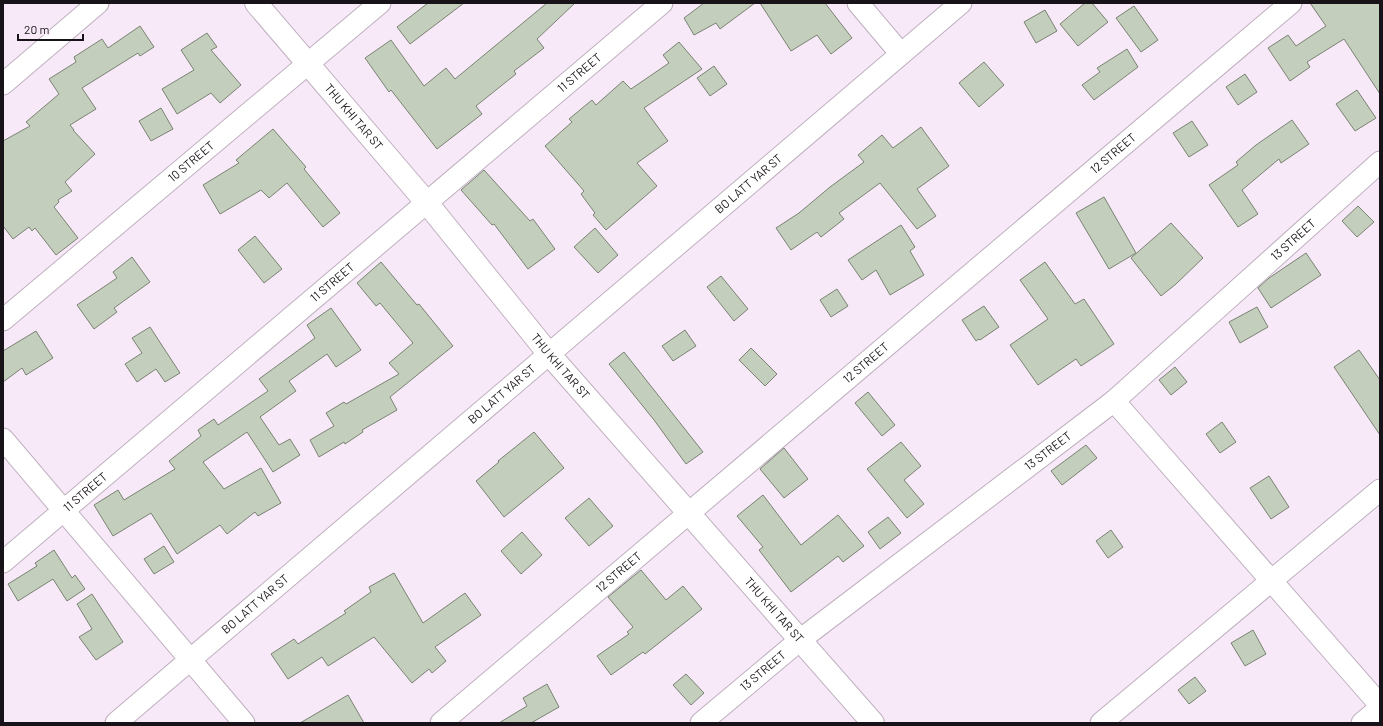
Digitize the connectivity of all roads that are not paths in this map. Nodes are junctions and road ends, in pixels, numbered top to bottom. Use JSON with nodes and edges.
{"nodes":[{"id":1,"x":98,"y":3,"type":"edge"},
{"id":2,"x":256,"y":3,"type":"edge"},
{"id":3,"x":380,"y":3,"type":"edge"},
{"id":4,"x":662,"y":3,"type":"edge"},
{"id":5,"x":858,"y":3,"type":"edge"},
{"id":6,"x":961,"y":3,"type":"edge"},
{"id":7,"x":1291,"y":3,"type":"edge"},
{"id":8,"x":901,"y":54,"type":"junction"},
{"id":9,"x":308,"y":64,"type":"junction"},
{"id":10,"x":3,"y":84,"type":"edge"},
{"id":11,"x":1380,"y":162,"type":"edge"},
{"id":12,"x":427,"y":202,"type":"junction"},
{"id":13,"x":3,"y":320,"type":"edge"},
{"id":14,"x":549,"y":354,"type":"junction"},
{"id":15,"x":1114,"y":401,"type":"junction"},
{"id":16,"x":3,"y":440,"type":"edge"},
{"id":17,"x":1380,"y":490,"type":"edge"},
{"id":18,"x":64,"y":511,"type":"junction"},
{"id":19,"x":688,"y":512,"type":"junction"},
{"id":20,"x":3,"y":562,"type":"edge"},
{"id":21,"x":1272,"y":580,"type":"junction"},
{"id":22,"x":800,"y":640,"type":"junction"},
{"id":23,"x":190,"y":660,"type":"junction"},
{"id":24,"x":1380,"y":706,"type":"edge"},
{"id":25,"x":116,"y":723,"type":"edge"},
{"id":26,"x":244,"y":723,"type":"edge"},
{"id":27,"x":441,"y":723,"type":"edge"},
{"id":28,"x":701,"y":723,"type":"edge"},
{"id":29,"x":873,"y":723,"type":"edge"},
{"id":30,"x":1101,"y":723,"type":"edge"},
{"id":31,"x":1362,"y":723,"type":"edge"}],
"edges":[{"from":1,"to":10,"type":"street"},
{"from":2,"to":9,"type":"street","name":"THU KHI TAR ST"},
{"from":3,"to":9,"type":"street","name":"10 STREET"},
{"from":4,"to":12,"type":"street","name":"11 STREET"},
{"from":5,"to":8,"type":"street"},
{"from":6,"to":8,"type":"street","name":"BO LATT YAR ST"},
{"from":7,"to":19,"type":"street","name":"12 STREET"},
{"from":8,"to":14,"type":"street","name":"BO LATT YAR ST"},
{"from":9,"to":12,"type":"street","name":"THU KHI TAR ST"},
{"from":9,"to":13,"type":"street","name":"10 STREET"},
{"from":11,"to":15,"type":"street","name":"13 STREET"},
{"from":12,"to":14,"type":"street","name":"THU KHI TAR ST"},
{"from":12,"to":18,"type":"street","name":"11 STREET"},
{"from":14,"to":19,"type":"street","name":"THU KHI TAR ST"},
{"from":14,"to":23,"type":"street","name":"BO LATT YAR ST"},
{"from":15,"to":21,"type":"street"},
{"from":15,"to":22,"type":"street","name":"13 STREET"},
{"from":16,"to":18,"type":"street"},
{"from":17,"to":21,"type":"street"},
{"from":18,"to":20,"type":"street","name":"11 STREET"},
{"from":18,"to":23,"type":"street"},
{"from":19,"to":22,"type":"street","name":"THU KHI TAR ST"},
{"from":19,"to":27,"type":"street","name":"12 STREET"},
{"from":21,"to":24,"type":"street"},
{"from":21,"to":30,"type":"street"},
{"from":22,"to":28,"type":"street","name":"13 STREET"},
{"from":22,"to":29,"type":"street","name":"THU KHI TAR ST"},
{"from":23,"to":25,"type":"street","name":"BO LATT YAR ST"},
{"from":23,"to":26,"type":"street"},
{"from":24,"to":31,"type":"street"}]}
